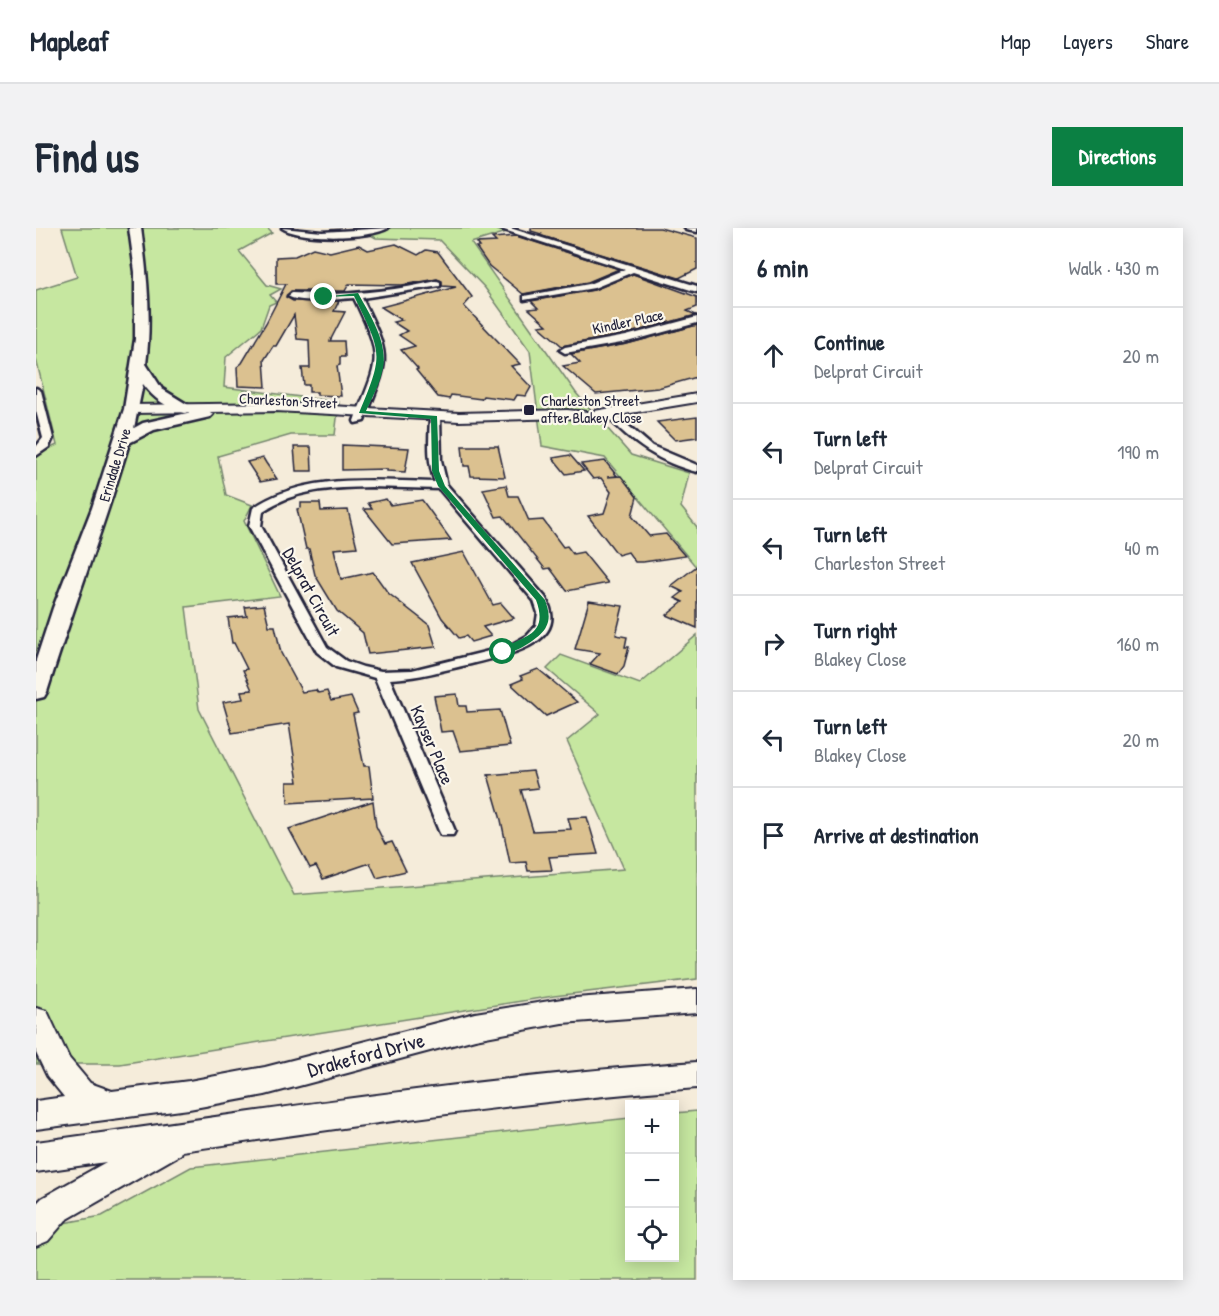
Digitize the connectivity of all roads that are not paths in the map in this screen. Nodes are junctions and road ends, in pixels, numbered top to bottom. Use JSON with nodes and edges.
{"nodes":[{"id":1,"x":135,"y":228,"type":"edge"},
{"id":2,"x":286,"y":228,"type":"edge"},
{"id":3,"x":384,"y":228,"type":"edge"},
{"id":4,"x":502,"y":228,"type":"edge"},
{"id":5,"x":689,"y":228,"type":"edge"},
{"id":6,"x":697,"y":230,"type":"edge"},
{"id":7,"x":633,"y":269,"type":"junction"},
{"id":8,"x":697,"y":282,"type":"edge"},
{"id":9,"x":437,"y":284,"type":"dead end"},
{"id":10,"x":685,"y":285,"type":"junction"},
{"id":11,"x":697,"y":289,"type":"edge"},
{"id":12,"x":356,"y":294,"type":"junction"},
{"id":13,"x":292,"y":296,"type":"dead end"},
{"id":14,"x":527,"y":298,"type":"dead end"},
{"id":15,"x":697,"y":320,"type":"edge"},
{"id":16,"x":565,"y":350,"type":"dead end"},
{"id":17,"x":140,"y":366,"type":"junction"},
{"id":18,"x":36,"y":391,"type":"edge"},
{"id":19,"x":697,"y":398,"type":"edge"},
{"id":20,"x":185,"y":408,"type":"junction"},
{"id":21,"x":131,"y":412,"type":"junction"},
{"id":22,"x":610,"y":413,"type":"junction"},
{"id":23,"x":205,"y":414,"type":"junction"},
{"id":24,"x":361,"y":417,"type":"junction"},
{"id":25,"x":435,"y":421,"type":"junction"},
{"id":26,"x":123,"y":440,"type":"junction"},
{"id":27,"x":36,"y":453,"type":"edge"},
{"id":28,"x":697,"y":469,"type":"edge"},
{"id":29,"x":442,"y":486,"type":"junction"},
{"id":30,"x":381,"y":675,"type":"junction"},
{"id":31,"x":36,"y":692,"type":"edge"},
{"id":32,"x":447,"y":831,"type":"dead end"},
{"id":33,"x":697,"y":1001,"type":"edge"},
{"id":34,"x":36,"y":1020,"type":"edge"},
{"id":35,"x":697,"y":1075,"type":"edge"},
{"id":36,"x":113,"y":1105,"type":"junction"},
{"id":37,"x":36,"y":1115,"type":"edge"},
{"id":38,"x":179,"y":1138,"type":"junction"},
{"id":39,"x":36,"y":1157,"type":"edge"},
{"id":40,"x":36,"y":1229,"type":"edge"}],
"edges":[{"from":1,"to":17,"type":"main road","name":"Erindale Drive"},
{"from":2,"to":3,"type":"street"},
{"from":4,"to":7,"type":"street"},
{"from":5,"to":6,"type":"street"},
{"from":7,"to":10,"type":"street"},
{"from":7,"to":14,"type":"street"},
{"from":8,"to":10,"type":"street"},
{"from":9,"to":12,"type":"street"},
{"from":10,"to":11,"type":"street"},
{"from":12,"to":13,"type":"street"},
{"from":12,"to":24,"type":"street"},
{"from":15,"to":16,"type":"street","name":"Kindler Place"},
{"from":17,"to":20,"type":"main road"},
{"from":17,"to":21,"type":"main road","name":"Erindale Drive"},
{"from":18,"to":27,"type":"street"},
{"from":19,"to":22,"type":"street","name":"Charleston Street"},
{"from":20,"to":21,"type":"street","name":"Charleston Street"},
{"from":20,"to":24,"type":"street","name":"Charleston Street"},
{"from":21,"to":23,"type":"street","name":"Charleston Street"},
{"from":21,"to":26,"type":"main road","name":"Erindale Drive"},
{"from":22,"to":25,"type":"street","name":"Charleston Street"},
{"from":22,"to":28,"type":"street"},
{"from":23,"to":24,"type":"street","name":"Charleston Street"},
{"from":23,"to":26,"type":"main road"},
{"from":24,"to":25,"type":"street","name":"Charleston Street"},
{"from":25,"to":29,"type":"street","name":"Delprat Circuit"},
{"from":26,"to":31,"type":"main road","name":"Erindale Drive"},
{"from":29,"to":30,"type":"street","name":"Delprat Circuit"},
{"from":29,"to":30,"type":"street","name":"Delprat Circuit"},
{"from":30,"to":32,"type":"street","name":"Kayser Place"},
{"from":33,"to":36,"type":"highway","name":"Drakeford Drive"},
{"from":34,"to":36,"type":"highway"},
{"from":35,"to":38,"type":"highway"},
{"from":36,"to":37,"type":"highway","name":"Drakeford Drive"},
{"from":38,"to":39,"type":"highway"},
{"from":38,"to":40,"type":"highway"}]}
